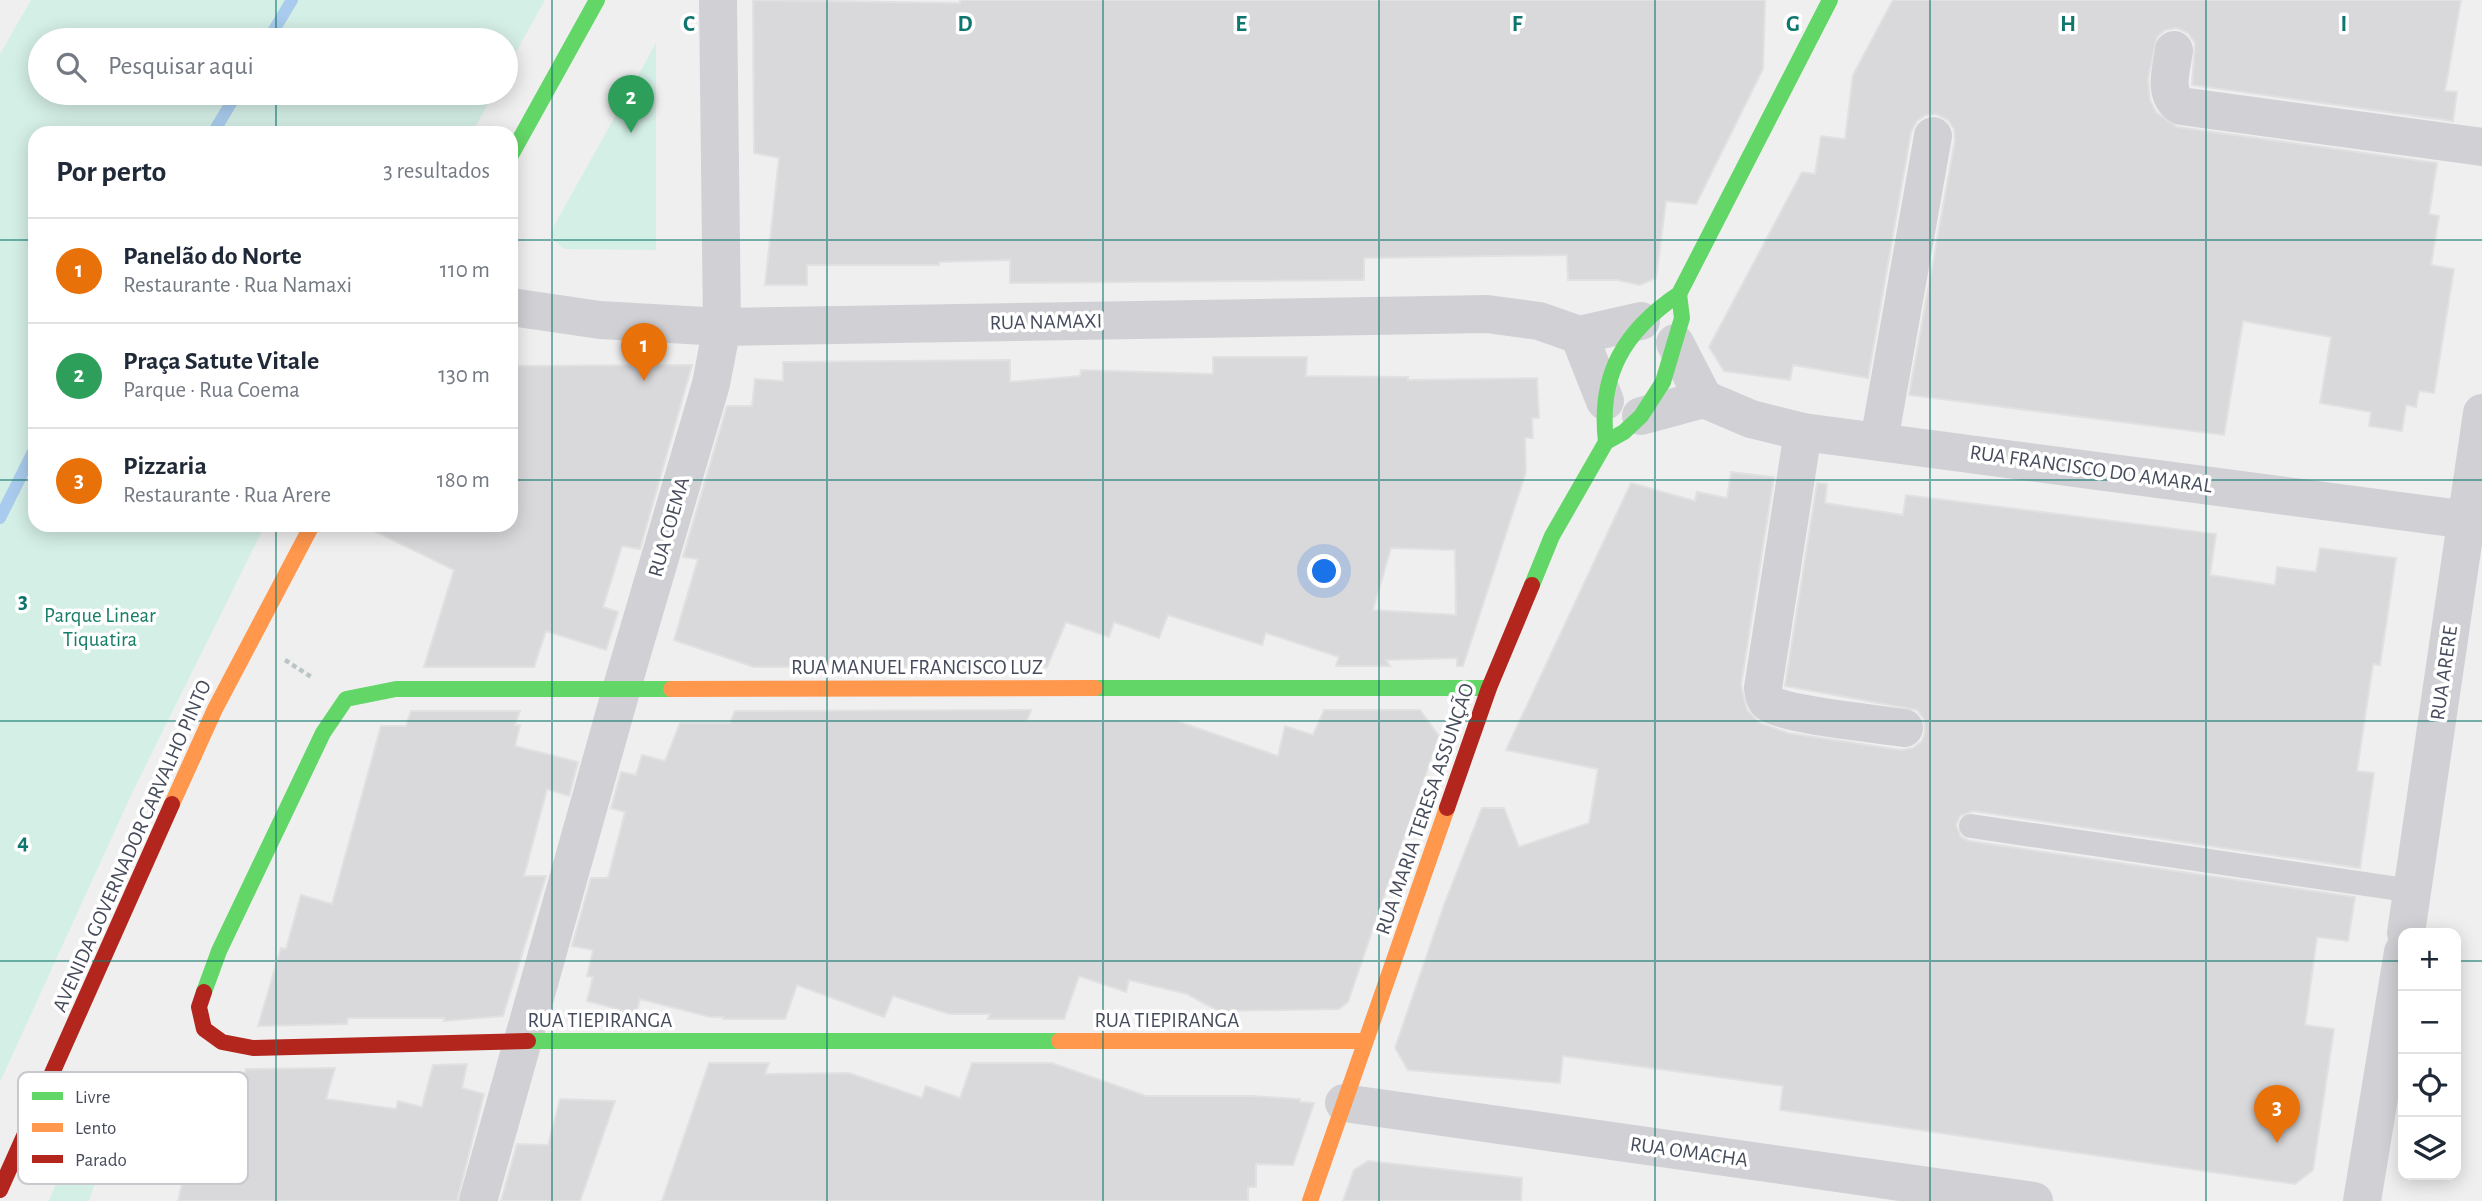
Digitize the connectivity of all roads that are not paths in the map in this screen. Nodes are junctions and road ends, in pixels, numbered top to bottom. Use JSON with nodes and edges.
{"nodes":[{"id":1,"x":597,"y":0,"type":"edge"},
{"id":2,"x":718,"y":0,"type":"edge"},
{"id":3,"x":1830,"y":0,"type":"edge"},
{"id":4,"x":2174,"y":50,"type":"dead end"},
{"id":5,"x":1933,"y":136,"type":"dead end"},
{"id":6,"x":518,"y":142,"type":"edge"},
{"id":7,"x":2482,"y":147,"type":"edge"},
{"id":8,"x":1679,"y":294,"type":"junction"},
{"id":9,"x":518,"y":308,"type":"edge"},
{"id":10,"x":1641,"y":321,"type":"junction"},
{"id":11,"x":722,"y":327,"type":"junction"},
{"id":12,"x":1579,"y":335,"type":"junction"},
{"id":13,"x":1675,"y":343,"type":"junction"},
{"id":14,"x":1704,"y":400,"type":"junction"},
{"id":15,"x":1605,"y":401,"type":"junction"},
{"id":16,"x":2482,"y":413,"type":"edge"},
{"id":17,"x":1641,"y":416,"type":"junction"},
{"id":18,"x":1803,"y":432,"type":"junction"},
{"id":19,"x":1879,"y":441,"type":"junction"},
{"id":20,"x":1606,"y":442,"type":"junction"},
{"id":21,"x":2474,"y":521,"type":"edge"},
{"id":22,"x":308,"y":532,"type":"edge"},
{"id":23,"x":622,"y":687,"type":"junction"},
{"id":24,"x":1489,"y":688,"type":"junction"},
{"id":25,"x":346,"y":699,"type":"joint"},
{"id":26,"x":1904,"y":728,"type":"dead end"},
{"id":27,"x":1971,"y":826,"type":"dead end"},
{"id":28,"x":2413,"y":891,"type":"junction"},
{"id":29,"x":2407,"y":928,"type":"edge"},
{"id":30,"x":2398,"y":982,"type":"edge"},
{"id":31,"x":523,"y":1041,"type":"junction"},
{"id":32,"x":1365,"y":1041,"type":"junction"},
{"id":33,"x":53,"y":1072,"type":"edge"},
{"id":34,"x":1344,"y":1102,"type":"junction"},
{"id":35,"x":18,"y":1150,"type":"edge"},
{"id":36,"x":0,"y":1190,"type":"edge"},
{"id":37,"x":478,"y":1201,"type":"edge"},
{"id":38,"x":1310,"y":1201,"type":"edge"},
{"id":39,"x":2034,"y":1201,"type":"edge"},
{"id":40,"x":2362,"y":1201,"type":"edge"}],
"edges":[{"from":1,"to":6,"type":"street"},
{"from":2,"to":11,"type":"street","name":"RUA COEMA"},
{"from":3,"to":8,"type":"street","name":"RUA MARIA TERESA ASSUNÇÃO"},
{"from":4,"to":7,"type":"street"},
{"from":5,"to":19,"type":"street"},
{"from":8,"to":10,"type":"street","name":"RUA MARIA TERESA ASSUNÇÃO"},
{"from":8,"to":13,"type":"street","name":"RUA MARIA TERESA ASSUNÇÃO"},
{"from":9,"to":11,"type":"street","name":"RUA NAMAXI"},
{"from":10,"to":12,"type":"street"},
{"from":10,"to":13,"type":"street"},
{"from":10,"to":15,"type":"street","name":"RUA MARIA TERESA ASSUNÇÃO"},
{"from":11,"to":12,"type":"street","name":"RUA NAMAXI"},
{"from":11,"to":23,"type":"street","name":"RUA COEMA"},
{"from":12,"to":15,"type":"street"},
{"from":13,"to":14,"type":"street"},
{"from":13,"to":17,"type":"street","name":"RUA MARIA TERESA ASSUNÇÃO"},
{"from":14,"to":17,"type":"street"},
{"from":14,"to":18,"type":"street","name":"RUA FRANCISCO DO AMARAL"},
{"from":15,"to":17,"type":"street"},
{"from":15,"to":20,"type":"street","name":"RUA MARIA TERESA ASSUNÇÃO"},
{"from":16,"to":21,"type":"street","name":"RUA ARERE"},
{"from":17,"to":20,"type":"street","name":"RUA MARIA TERESA ASSUNÇÃO"},
{"from":18,"to":19,"type":"street","name":"RUA FRANCISCO DO AMARAL"},
{"from":18,"to":26,"type":"street"},
{"from":19,"to":21,"type":"street","name":"RUA FRANCISCO DO AMARAL"},
{"from":20,"to":24,"type":"street","name":"RUA MARIA TERESA ASSUNÇÃO"},
{"from":21,"to":28,"type":"street","name":"RUA ARERE"},
{"from":22,"to":33,"type":"street","name":"AVENIDA GOVERNADOR CARVALHO PINTO"},
{"from":23,"to":24,"type":"street","name":"RUA MANUEL FRANCISCO LUZ"},
{"from":23,"to":25,"type":"street","name":"RUA MANUEL FRANCISCO LUZ"},
{"from":23,"to":31,"type":"street","name":"RUA COEMA"},
{"from":24,"to":32,"type":"street","name":"RUA MARIA TERESA ASSUNÇÃO"},
{"from":25,"to":31,"type":"street","name":"RUA TIEPIRANGA"},
{"from":27,"to":28,"type":"lane"},
{"from":28,"to":29,"type":"street","name":"RUA ARERE"},
{"from":30,"to":40,"type":"street"},
{"from":31,"to":32,"type":"street","name":"RUA TIEPIRANGA"},
{"from":31,"to":37,"type":"street","name":"RUA COEMA"},
{"from":32,"to":34,"type":"street","name":"RUA MARIA TERESA ASSUNÇÃO"},
{"from":34,"to":38,"type":"street","name":"RUA MARIA TERESA ASSUNÇÃO"},
{"from":34,"to":39,"type":"street","name":"RUA OMACHA"},
{"from":35,"to":36,"type":"street","name":"AVENIDA GOVERNADOR CARVALHO PINTO"}]}
